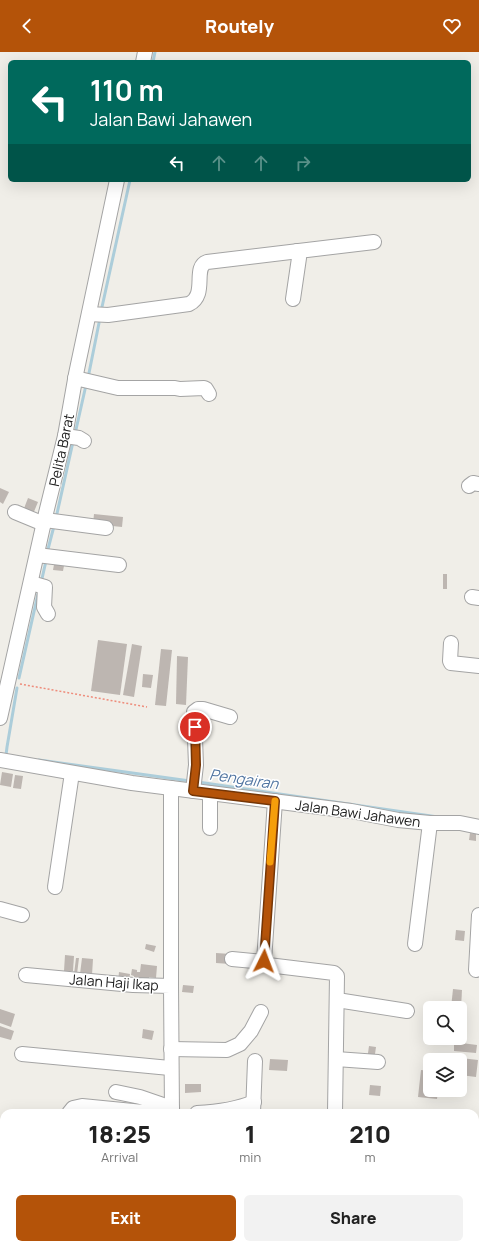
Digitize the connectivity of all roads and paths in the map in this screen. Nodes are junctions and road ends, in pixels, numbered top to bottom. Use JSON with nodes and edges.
{"nodes":[{"id":1,"x":117,"y":182,"type":"edge"},
{"id":2,"x":374,"y":242,"type":"dead end"},
{"id":3,"x":297,"y":251,"type":"junction"},
{"id":4,"x":293,"y":299,"type":"dead end"},
{"id":5,"x":89,"y":314,"type":"junction"},
{"id":6,"x":75,"y":378,"type":"junction"},
{"id":7,"x":208,"y":394,"type":"dead end"},
{"id":8,"x":65,"y":436,"type":"junction"},
{"id":9,"x":84,"y":441,"type":"dead end"},
{"id":10,"x":15,"y":512,"type":"dead end"},
{"id":11,"x":44,"y":522,"type":"junction"},
{"id":12,"x":106,"y":528,"type":"dead end"},
{"id":13,"x":37,"y":555,"type":"junction"},
{"id":14,"x":119,"y":566,"type":"dead end"},
{"id":15,"x":31,"y":583,"type":"junction"},
{"id":16,"x":48,"y":614,"type":"dead end"},
{"id":17,"x":451,"y":642,"type":"dead end"},
{"id":18,"x":479,"y":666,"type":"edge"},
{"id":19,"x":8,"y":682,"type":"junction"},
{"id":20,"x":147,"y":707,"type":"dead end"},
{"id":21,"x":0,"y":718,"type":"edge"},
{"id":22,"x":230,"y":718,"type":"dead end"},
{"id":23,"x":0,"y":760,"type":"edge"},
{"id":24,"x":72,"y":773,"type":"junction"},
{"id":25,"x":171,"y":788,"type":"junction"},
{"id":26,"x":193,"y":791,"type":"junction"},
{"id":27,"x":210,"y":793,"type":"junction"},
{"id":28,"x":275,"y":801,"type":"junction"},
{"id":29,"x":430,"y":823,"type":"junction"},
{"id":30,"x":479,"y":827,"type":"edge"},
{"id":31,"x":210,"y":828,"type":"dead end"},
{"id":32,"x":55,"y":887,"type":"dead end"},
{"id":33,"x":0,"y":909,"type":"edge"},
{"id":34,"x":22,"y":915,"type":"dead end"},
{"id":35,"x":479,"y":915,"type":"edge"},
{"id":36,"x":415,"y":944,"type":"dead end"},
{"id":37,"x":232,"y":959,"type":"dead end"},
{"id":38,"x":264,"y":962,"type":"junction"},
{"id":39,"x":476,"y":970,"type":"dead end"},
{"id":40,"x":26,"y":975,"type":"dead end"},
{"id":41,"x":171,"y":986,"type":"junction"},
{"id":42,"x":337,"y":1000,"type":"junction"},
{"id":43,"x":407,"y":1011,"type":"dead end"},
{"id":44,"x":262,"y":1012,"type":"dead end"},
{"id":45,"x":170,"y":1049,"type":"junction"},
{"id":46,"x":22,"y":1054,"type":"dead end"},
{"id":47,"x":336,"y":1059,"type":"junction"},
{"id":48,"x":255,"y":1061,"type":"dead end"},
{"id":49,"x":378,"y":1062,"type":"dead end"},
{"id":50,"x":170,"y":1068,"type":"junction"},
{"id":51,"x":116,"y":1092,"type":"dead end"},
{"id":52,"x":253,"y":1107,"type":"edge"},
{"id":53,"x":72,"y":1109,"type":"edge"},
{"id":54,"x":112,"y":1109,"type":"edge"},
{"id":55,"x":170,"y":1109,"type":"edge"},
{"id":56,"x":172,"y":1109,"type":"edge"},
{"id":57,"x":228,"y":1109,"type":"edge"},
{"id":58,"x":334,"y":1109,"type":"edge"}],
"edges":[{"from":1,"to":5,"type":"street","name":"Pelita Barat"},
{"from":2,"to":3,"type":"street"},
{"from":3,"to":4,"type":"street"},
{"from":3,"to":5,"type":"street"},
{"from":5,"to":6,"type":"street","name":"Pelita Barat"},
{"from":6,"to":7,"type":"street"},
{"from":6,"to":8,"type":"street","name":"Pelita Barat"},
{"from":8,"to":9,"type":"street"},
{"from":8,"to":11,"type":"street","name":"Pelita Barat"},
{"from":10,"to":11,"type":"street"},
{"from":11,"to":12,"type":"street"},
{"from":11,"to":13,"type":"street","name":"Pelita Barat"},
{"from":13,"to":14,"type":"street"},
{"from":13,"to":15,"type":"street","name":"Pelita Barat"},
{"from":15,"to":16,"type":"street"},
{"from":15,"to":19,"type":"street","name":"Pelita Barat"},
{"from":17,"to":18,"type":"street"},
{"from":19,"to":20,"type":"path"},
{"from":19,"to":21,"type":"street","name":"Pelita Barat"},
{"from":22,"to":26,"type":"street"},
{"from":23,"to":24,"type":"street","name":"Jalan Bawi Jahawen"},
{"from":24,"to":25,"type":"street","name":"Jalan Bawi Jahawen"},
{"from":24,"to":32,"type":"street"},
{"from":25,"to":26,"type":"street","name":"Jalan Bawi Jahawen"},
{"from":25,"to":41,"type":"street"},
{"from":26,"to":27,"type":"street","name":"Jalan Bawi Jahawen"},
{"from":27,"to":28,"type":"street","name":"Jalan Bawi Jahawen"},
{"from":27,"to":31,"type":"street"},
{"from":28,"to":29,"type":"street","name":"Jalan Bawi Jahawen"},
{"from":28,"to":38,"type":"street"},
{"from":29,"to":30,"type":"street","name":"Jalan Bawi Jahawen"},
{"from":29,"to":36,"type":"street"},
{"from":33,"to":34,"type":"street"},
{"from":35,"to":39,"type":"street"},
{"from":37,"to":38,"type":"street"},
{"from":38,"to":42,"type":"street"},
{"from":40,"to":41,"type":"street","name":"Jalan Haji Ikap"},
{"from":41,"to":45,"type":"street","name":"Jalan Haji Ikap"},
{"from":42,"to":43,"type":"street"},
{"from":42,"to":47,"type":"street"},
{"from":44,"to":45,"type":"street"},
{"from":45,"to":50,"type":"street","name":"Jalan Haji Ikap"},
{"from":46,"to":50,"type":"street"},
{"from":47,"to":49,"type":"street"},
{"from":47,"to":58,"type":"street"},
{"from":48,"to":52,"type":"street"},
{"from":50,"to":56,"type":"street","name":"Jalan Haji Ikap"},
{"from":51,"to":55,"type":"street"},
{"from":52,"to":57,"type":"street"},
{"from":53,"to":54,"type":"street"}]}
